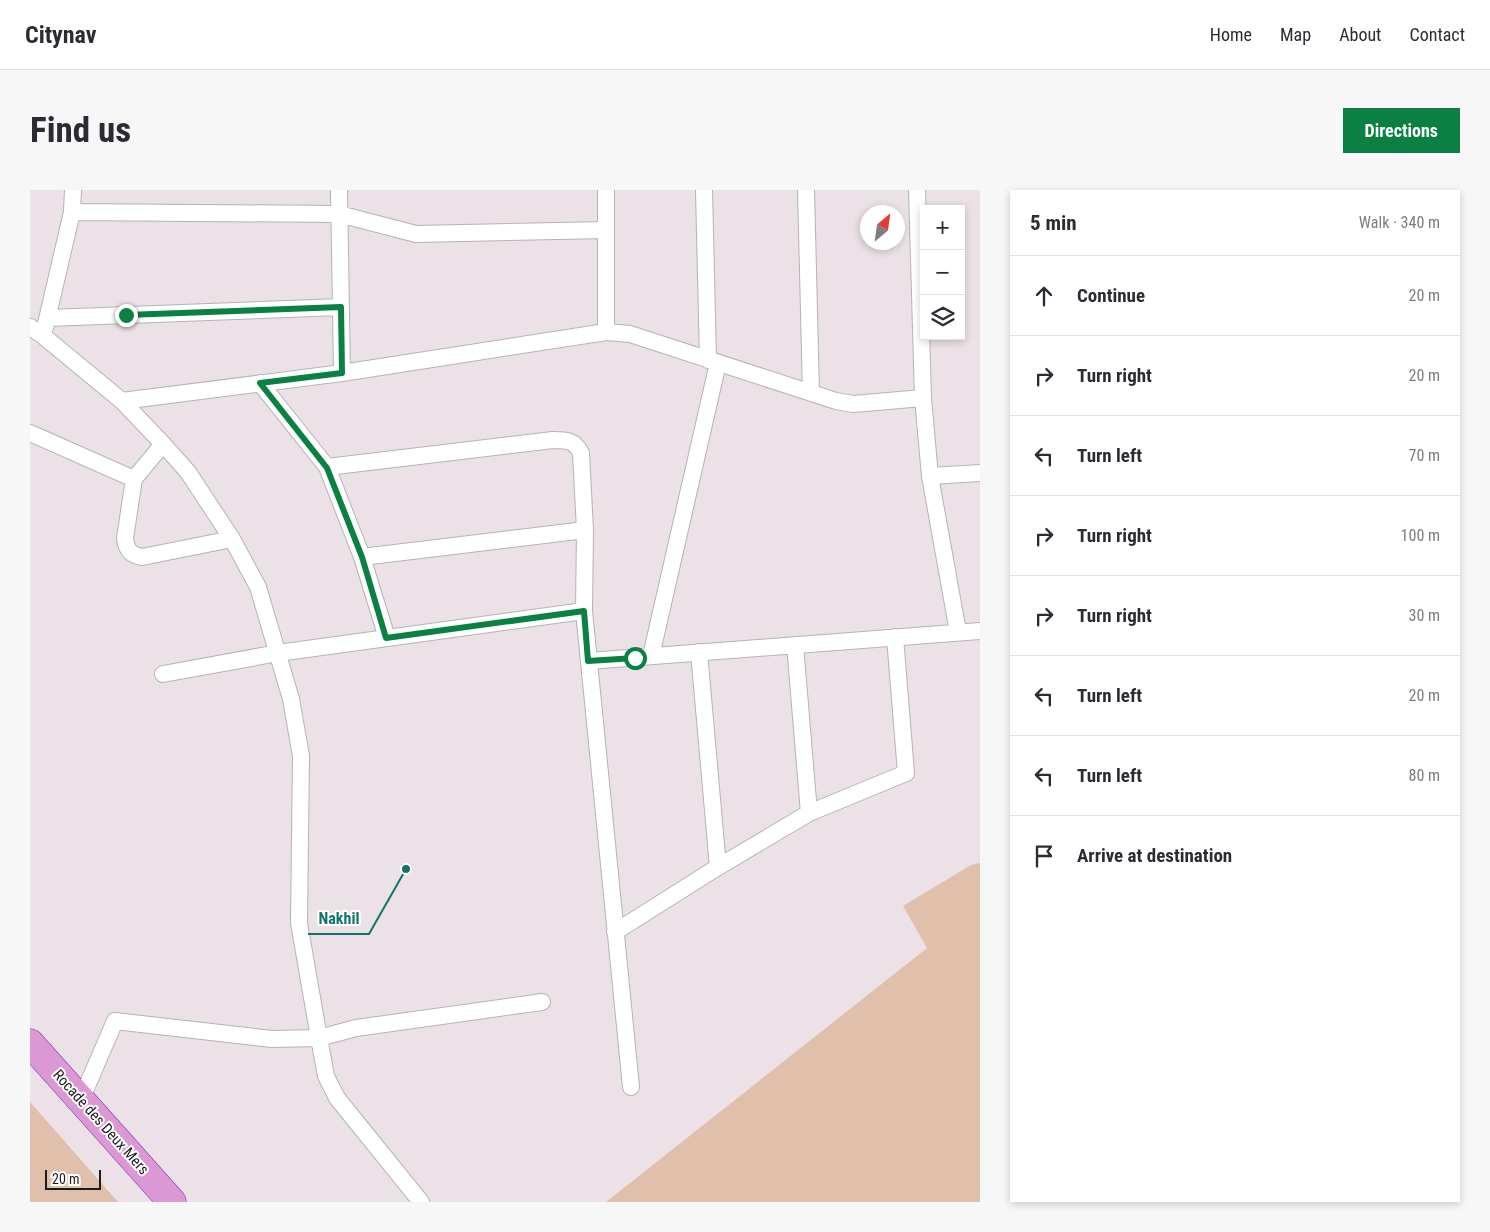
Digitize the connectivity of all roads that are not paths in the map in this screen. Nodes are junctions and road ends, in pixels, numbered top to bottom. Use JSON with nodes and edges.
{"nodes":[{"id":1,"x":73,"y":190,"type":"edge"},
{"id":2,"x":340,"y":190,"type":"edge"},
{"id":3,"x":704,"y":190,"type":"edge"},
{"id":4,"x":806,"y":190,"type":"edge"},
{"id":5,"x":916,"y":190,"type":"edge"},
{"id":6,"x":608,"y":192,"type":"edge"},
{"id":7,"x":72,"y":212,"type":"junction"},
{"id":8,"x":339,"y":214,"type":"junction"},
{"id":9,"x":606,"y":230,"type":"junction"},
{"id":10,"x":341,"y":307,"type":"junction"},
{"id":11,"x":48,"y":318,"type":"junction"},
{"id":12,"x":36,"y":331,"type":"edge"},
{"id":13,"x":606,"y":332,"type":"junction"},
{"id":14,"x":713,"y":361,"type":"junction"},
{"id":15,"x":342,"y":373,"type":"junction"},
{"id":16,"x":260,"y":383,"type":"junction"},
{"id":17,"x":811,"y":393,"type":"junction"},
{"id":18,"x":923,"y":398,"type":"junction"},
{"id":19,"x":122,"y":401,"type":"junction"},
{"id":20,"x":30,"y":433,"type":"edge"},
{"id":21,"x":163,"y":444,"type":"junction"},
{"id":22,"x":327,"y":468,"type":"junction"},
{"id":23,"x":980,"y":473,"type":"edge"},
{"id":24,"x":930,"y":476,"type":"junction"},
{"id":25,"x":134,"y":479,"type":"junction"},
{"id":26,"x":585,"y":530,"type":"junction"},
{"id":27,"x":232,"y":539,"type":"junction"},
{"id":28,"x":362,"y":557,"type":"junction"},
{"id":29,"x":584,"y":611,"type":"junction"},
{"id":30,"x":980,"y":631,"type":"edge"},
{"id":31,"x":958,"y":632,"type":"junction"},
{"id":32,"x":896,"y":637,"type":"junction"},
{"id":33,"x":386,"y":638,"type":"junction"},
{"id":34,"x":795,"y":645,"type":"junction"},
{"id":35,"x":699,"y":652,"type":"junction"},
{"id":36,"x":278,"y":653,"type":"junction"},
{"id":37,"x":651,"y":656,"type":"junction"},
{"id":38,"x":588,"y":661,"type":"junction"},
{"id":39,"x":162,"y":674,"type":"dead end"},
{"id":40,"x":809,"y":813,"type":"junction"},
{"id":41,"x":718,"y":867,"type":"junction"},
{"id":42,"x":615,"y":932,"type":"junction"},
{"id":43,"x":542,"y":1002,"type":"dead end"},
{"id":44,"x":319,"y":1038,"type":"junction"},
{"id":45,"x":30,"y":1043,"type":"edge"},
{"id":46,"x":631,"y":1088,"type":"dead end"},
{"id":47,"x":81,"y":1100,"type":"junction"},
{"id":48,"x":172,"y":1202,"type":"edge"},
{"id":49,"x":421,"y":1202,"type":"edge"}],
"edges":[{"from":1,"to":7,"type":"street"},
{"from":2,"to":8,"type":"street"},
{"from":3,"to":14,"type":"street"},
{"from":4,"to":17,"type":"street"},
{"from":5,"to":18,"type":"street"},
{"from":6,"to":9,"type":"street"},
{"from":7,"to":8,"type":"street"},
{"from":7,"to":11,"type":"street"},
{"from":8,"to":9,"type":"street"},
{"from":8,"to":10,"type":"street"},
{"from":9,"to":13,"type":"street"},
{"from":10,"to":11,"type":"street"},
{"from":10,"to":15,"type":"street"},
{"from":11,"to":12,"type":"street"},
{"from":12,"to":19,"type":"street"},
{"from":13,"to":14,"type":"street"},
{"from":13,"to":15,"type":"street"},
{"from":14,"to":17,"type":"street"},
{"from":14,"to":37,"type":"street"},
{"from":15,"to":16,"type":"street"},
{"from":16,"to":19,"type":"street"},
{"from":16,"to":22,"type":"street"},
{"from":17,"to":18,"type":"street"},
{"from":18,"to":24,"type":"street"},
{"from":19,"to":21,"type":"street"},
{"from":20,"to":25,"type":"street"},
{"from":21,"to":25,"type":"street"},
{"from":21,"to":27,"type":"street"},
{"from":22,"to":26,"type":"street"},
{"from":22,"to":28,"type":"street"},
{"from":23,"to":24,"type":"street"},
{"from":24,"to":31,"type":"street"},
{"from":25,"to":27,"type":"street"},
{"from":26,"to":28,"type":"street"},
{"from":26,"to":29,"type":"street"},
{"from":27,"to":36,"type":"street"},
{"from":28,"to":33,"type":"street"},
{"from":29,"to":33,"type":"street"},
{"from":29,"to":38,"type":"street"},
{"from":30,"to":31,"type":"street"},
{"from":31,"to":32,"type":"street"},
{"from":32,"to":34,"type":"street"},
{"from":32,"to":40,"type":"street"},
{"from":33,"to":36,"type":"street"},
{"from":34,"to":35,"type":"street"},
{"from":34,"to":40,"type":"street"},
{"from":35,"to":37,"type":"street"},
{"from":35,"to":41,"type":"street"},
{"from":36,"to":39,"type":"street"},
{"from":36,"to":44,"type":"street"},
{"from":37,"to":38,"type":"street"},
{"from":38,"to":42,"type":"street"},
{"from":40,"to":41,"type":"street"},
{"from":41,"to":42,"type":"street"},
{"from":42,"to":46,"type":"street"},
{"from":43,"to":44,"type":"street"},
{"from":44,"to":47,"type":"street"},
{"from":44,"to":49,"type":"street"},
{"from":45,"to":47,"type":"highway","name":"Rocade des Deux Mers"},
{"from":47,"to":48,"type":"highway","name":"Rocade des Deux Mers"}]}
